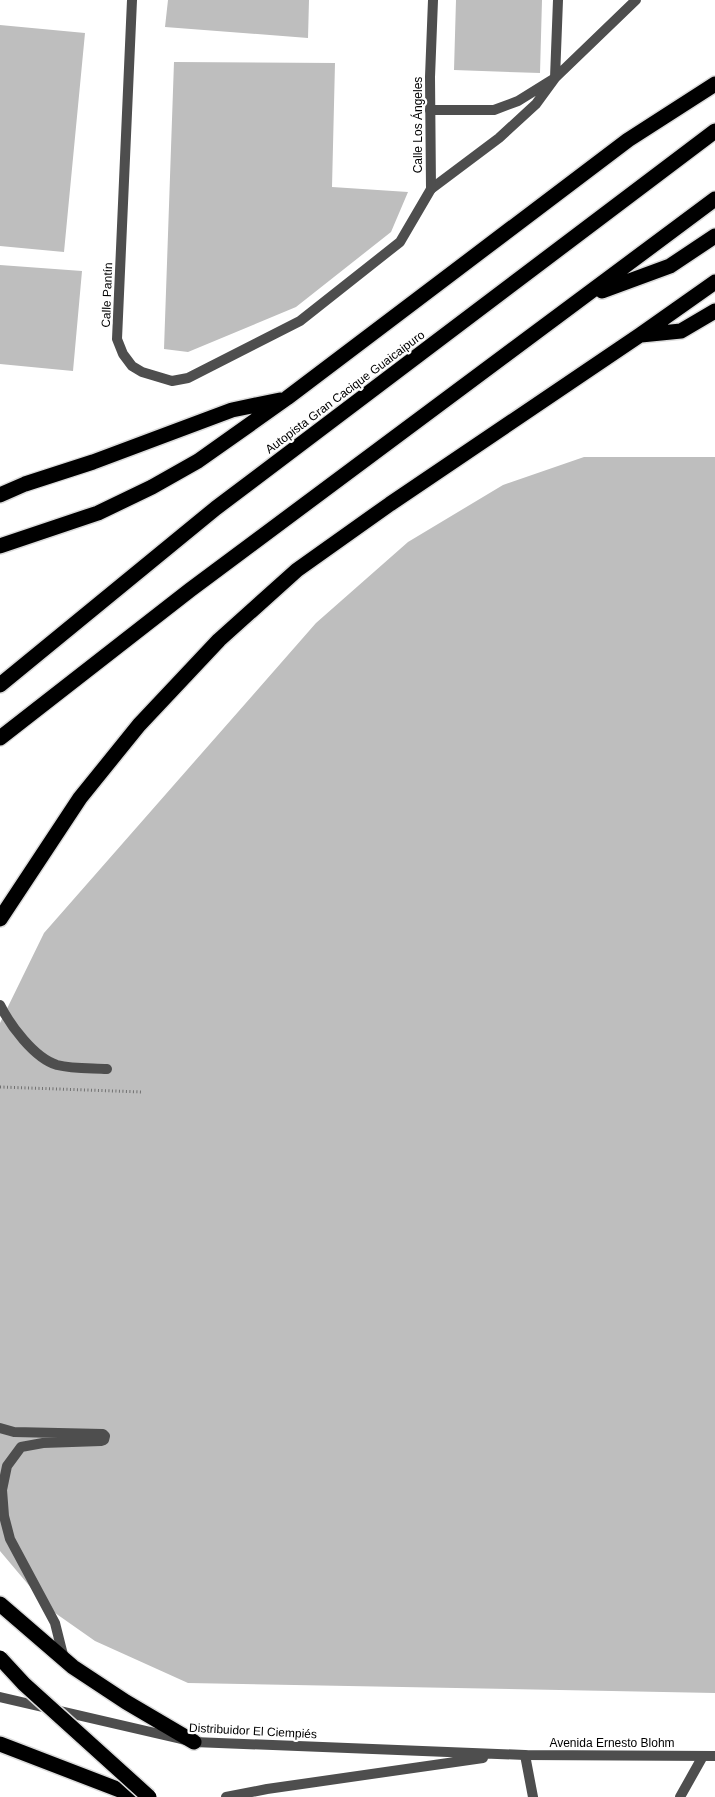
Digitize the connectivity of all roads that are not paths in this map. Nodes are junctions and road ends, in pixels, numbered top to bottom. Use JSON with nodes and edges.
{"nodes":[{"id":1,"x":132,"y":0,"type":"edge"},
{"id":2,"x":433,"y":0,"type":"edge"},
{"id":3,"x":558,"y":0,"type":"edge"},
{"id":4,"x":636,"y":0,"type":"edge"},
{"id":5,"x":555,"y":78,"type":"junction"},
{"id":6,"x":715,"y":84,"type":"edge"},
{"id":7,"x":430,"y":110,"type":"junction"},
{"id":8,"x":715,"y":131,"type":"edge"},
{"id":9,"x":431,"y":189,"type":"junction"},
{"id":10,"x":715,"y":199,"type":"edge"},
{"id":11,"x":715,"y":236,"type":"edge"},
{"id":12,"x":400,"y":242,"type":"joint"},
{"id":13,"x":715,"y":282,"type":"edge"},
{"id":14,"x":587,"y":296,"type":"junction"},
{"id":15,"x":715,"y":311,"type":"edge"},
{"id":16,"x":640,"y":335,"type":"junction"},
{"id":17,"x":287,"y":398,"type":"junction"},
{"id":18,"x":24,"y":484,"type":"junction"},
{"id":19,"x":0,"y":485,"type":"edge"},
{"id":20,"x":0,"y":495,"type":"edge"},
{"id":21,"x":0,"y":546,"type":"edge"},
{"id":22,"x":0,"y":684,"type":"edge"},
{"id":23,"x":0,"y":738,"type":"edge"},
{"id":24,"x":0,"y":919,"type":"edge"},
{"id":25,"x":0,"y":1005,"type":"edge"},
{"id":26,"x":108,"y":1069,"type":"dead end"},
{"id":27,"x":0,"y":1428,"type":"edge"},
{"id":28,"x":0,"y":1604,"type":"edge"},
{"id":29,"x":0,"y":1658,"type":"edge"},
{"id":30,"x":64,"y":1660,"type":"junction"},
{"id":31,"x":0,"y":1697,"type":"edge"},
{"id":32,"x":194,"y":1742,"type":"junction"},
{"id":33,"x":0,"y":1744,"type":"edge"},
{"id":34,"x":509,"y":1754,"type":"junction"},
{"id":35,"x":525,"y":1755,"type":"junction"},
{"id":36,"x":703,"y":1756,"type":"junction"},
{"id":37,"x":715,"y":1756,"type":"edge"},
{"id":38,"x":138,"y":1797,"type":"edge"},
{"id":39,"x":149,"y":1797,"type":"edge"},
{"id":40,"x":226,"y":1797,"type":"edge"},
{"id":41,"x":533,"y":1797,"type":"edge"},
{"id":42,"x":680,"y":1797,"type":"edge"}],
"edges":[{"from":1,"to":12,"type":"street","name":"Calle Pantín"},
{"from":2,"to":7,"type":"street","name":"Calle Los Ángeles"},
{"from":3,"to":5,"type":"street"},
{"from":4,"to":5,"type":"street"},
{"from":5,"to":7,"type":"street"},
{"from":5,"to":9,"type":"street"},
{"from":6,"to":17,"type":"highway"},
{"from":7,"to":9,"type":"street","name":"Calle Los Ángeles"},
{"from":8,"to":22,"type":"highway","name":"Autopista Gran Cacique Guaicaipuro"},
{"from":9,"to":12,"type":"street","name":"Calle Los Ángeles"},
{"from":10,"to":14,"type":"highway"},
{"from":11,"to":14,"type":"highway"},
{"from":13,"to":16,"type":"highway"},
{"from":14,"to":23,"type":"highway"},
{"from":15,"to":16,"type":"highway"},
{"from":16,"to":24,"type":"highway"},
{"from":17,"to":18,"type":"highway"},
{"from":17,"to":21,"type":"highway"},
{"from":18,"to":19,"type":"highway"},
{"from":18,"to":20,"type":"highway"},
{"from":25,"to":26,"type":"street"},
{"from":27,"to":30,"type":"street"},
{"from":28,"to":30,"type":"highway"},
{"from":29,"to":39,"type":"highway","bridge":true},
{"from":30,"to":32,"type":"highway"},
{"from":31,"to":32,"type":"street","name":"Distribuidor El Ciempiés"},
{"from":32,"to":34,"type":"street","name":"Distribuidor El Ciempiés"},
{"from":33,"to":38,"type":"highway"},
{"from":34,"to":35,"type":"street","name":"Avenida Ernesto Blohm"},
{"from":34,"to":40,"type":"street"},
{"from":35,"to":36,"type":"street","name":"Avenida Ernesto Blohm"},
{"from":35,"to":41,"type":"street"},
{"from":36,"to":37,"type":"street","name":"Avenida Ernesto Blohm"},
{"from":36,"to":42,"type":"street"}]}
